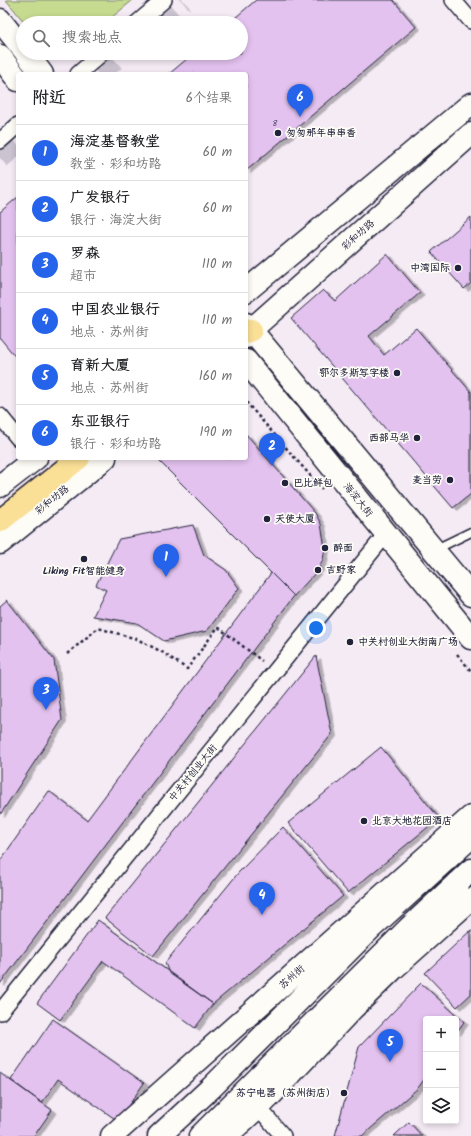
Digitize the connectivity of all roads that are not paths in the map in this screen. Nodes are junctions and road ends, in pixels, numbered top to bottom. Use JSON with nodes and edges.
{"nodes":[{"id":1,"x":164,"y":0,"type":"edge"},
{"id":2,"x":453,"y":0,"type":"edge"},
{"id":3,"x":145,"y":16,"type":"edge"},
{"id":4,"x":0,"y":20,"type":"edge"},
{"id":5,"x":471,"y":21,"type":"edge"},
{"id":6,"x":16,"y":41,"type":"edge"},
{"id":7,"x":0,"y":56,"type":"edge"},
{"id":8,"x":31,"y":60,"type":"edge"},
{"id":9,"x":94,"y":60,"type":"edge"},
{"id":10,"x":40,"y":72,"type":"edge"},
{"id":11,"x":80,"y":72,"type":"edge"},
{"id":12,"x":16,"y":77,"type":"edge"},
{"id":13,"x":471,"y":104,"type":"edge"},
{"id":14,"x":16,"y":128,"type":"edge"},
{"id":15,"x":471,"y":134,"type":"edge"},
{"id":16,"x":0,"y":141,"type":"edge"},
{"id":17,"x":248,"y":289,"type":"edge"},
{"id":18,"x":248,"y":330,"type":"edge"},
{"id":19,"x":248,"y":332,"type":"edge"},
{"id":20,"x":248,"y":363,"type":"edge"},
{"id":21,"x":0,"y":416,"type":"edge"},
{"id":22,"x":16,"y":436,"type":"edge"},
{"id":23,"x":32,"y":460,"type":"edge"},
{"id":24,"x":76,"y":460,"type":"edge"},
{"id":25,"x":102,"y":460,"type":"edge"},
{"id":26,"x":0,"y":486,"type":"edge"},
{"id":27,"x":0,"y":521,"type":"edge"},
{"id":28,"x":471,"y":532,"type":"edge"},
{"id":29,"x":386,"y":534,"type":"junction"},
{"id":30,"x":0,"y":542,"type":"edge"},
{"id":31,"x":433,"y":550,"type":"junction"},
{"id":32,"x":471,"y":596,"type":"edge"},
{"id":33,"x":471,"y":638,"type":"edge"},
{"id":34,"x":471,"y":816,"type":"edge"},
{"id":35,"x":471,"y":837,"type":"edge"},
{"id":36,"x":468,"y":882,"type":"edge"},
{"id":37,"x":0,"y":1012,"type":"edge"},
{"id":38,"x":251,"y":1100,"type":"junction"},
{"id":39,"x":112,"y":1136,"type":"edge"},
{"id":40,"x":159,"y":1136,"type":"edge"},
{"id":41,"x":200,"y":1136,"type":"edge"},
{"id":42,"x":226,"y":1136,"type":"edge"},
{"id":43,"x":283,"y":1136,"type":"edge"}],
"edges":[{"from":1,"to":3,"type":"street"},
{"from":2,"to":5,"type":"street"},
{"from":4,"to":6,"type":"main road"},
{"from":7,"to":12,"type":"main road"},
{"from":8,"to":10,"type":"main road"},
{"from":9,"to":11,"type":"street"},
{"from":13,"to":17,"type":"main road"},
{"from":14,"to":16,"type":"street"},
{"from":15,"to":18,"type":"main road","name":"彩和坊路"},
{"from":19,"to":31,"type":"main road"},
{"from":20,"to":29,"type":"main road","name":"海淀大街"},
{"from":21,"to":22,"type":"street"},
{"from":23,"to":26,"type":"main road"},
{"from":24,"to":27,"type":"highway"},
{"from":25,"to":30,"type":"main road","name":"彩和坊路"},
{"from":28,"to":31,"type":"lane"},
{"from":29,"to":33,"type":"main road","name":"海淀大街"},
{"from":29,"to":37,"type":"street","name":"中关村创业大街"},
{"from":31,"to":32,"type":"main road"},
{"from":34,"to":39,"type":"main road","name":"苏州街"},
{"from":35,"to":40,"type":"main road","name":"苏州街"},
{"from":36,"to":38,"type":"main road"},
{"from":38,"to":41,"type":"main road"},
{"from":38,"to":42,"type":"main road"},
{"from":38,"to":43,"type":"street"}]}
